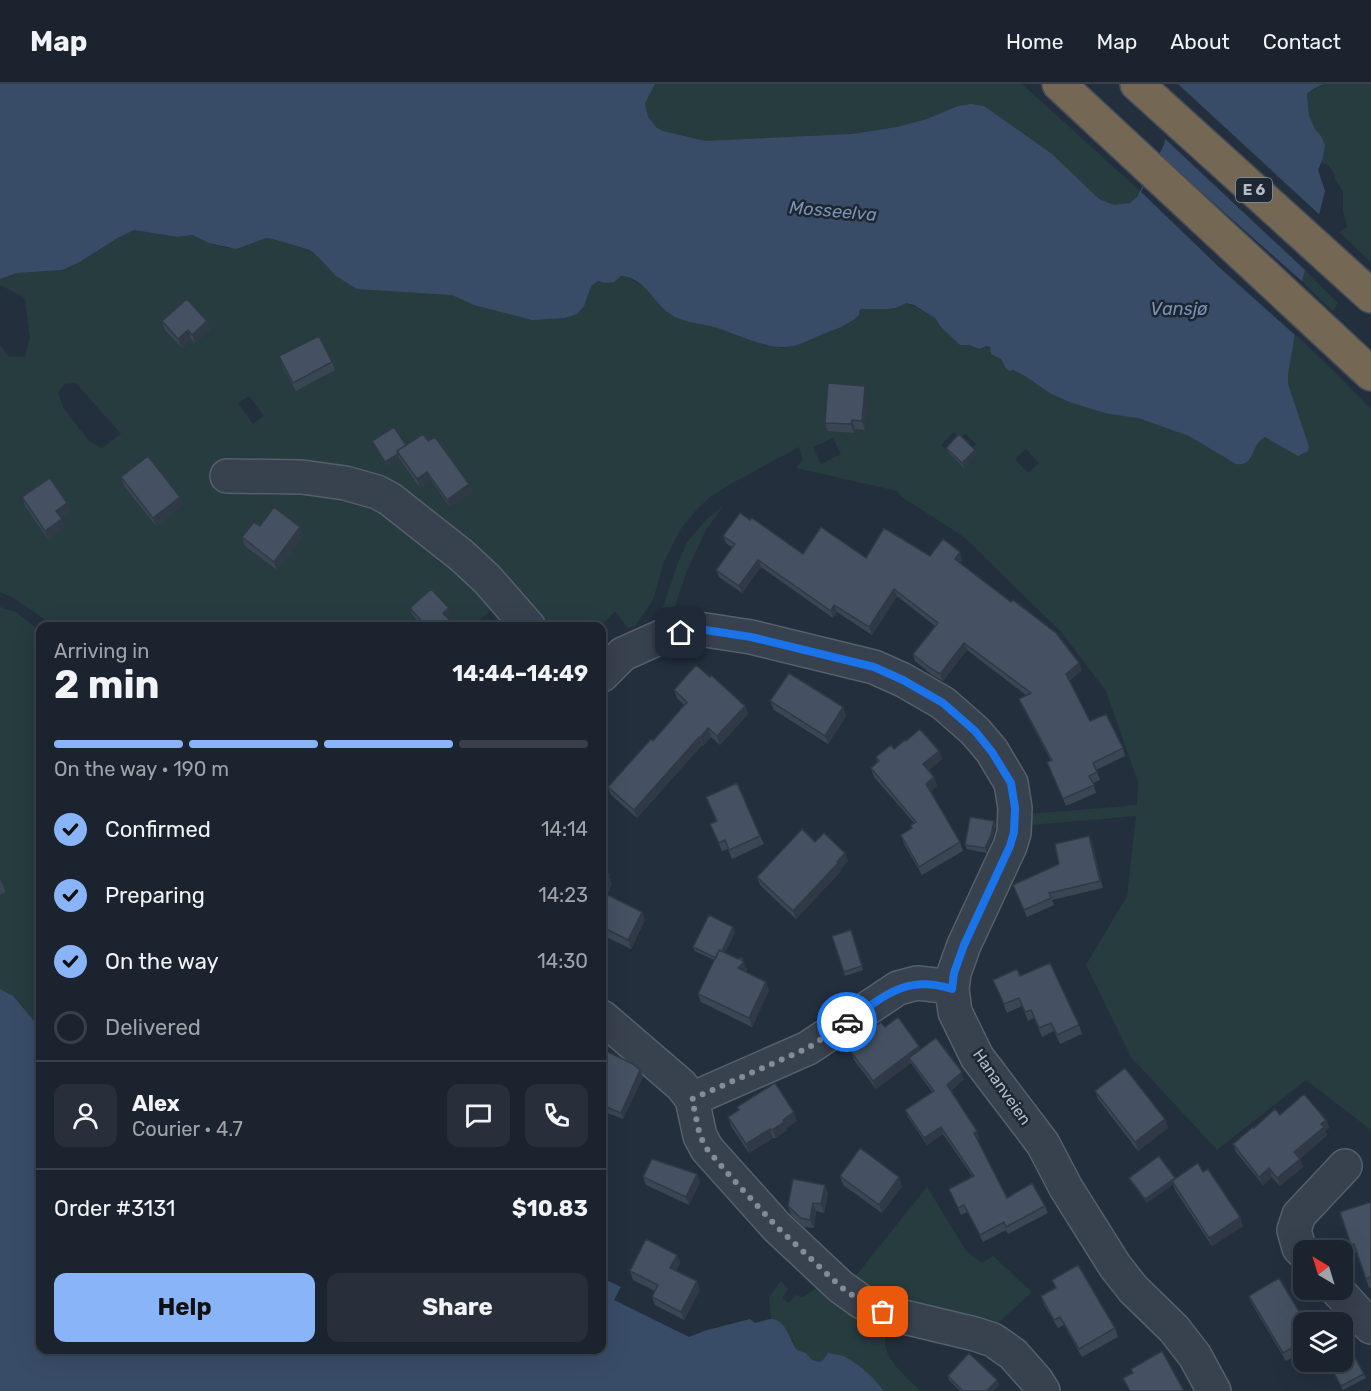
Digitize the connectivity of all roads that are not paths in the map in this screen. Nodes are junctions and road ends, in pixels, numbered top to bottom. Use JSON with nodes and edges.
{"nodes":[{"id":1,"x":1059,"y":84,"type":"edge"},
{"id":2,"x":1137,"y":84,"type":"edge"},
{"id":3,"x":1371,"y":296,"type":"edge"},
{"id":4,"x":1371,"y":374,"type":"edge"},
{"id":5,"x":227,"y":477,"type":"dead end"},
{"id":6,"x":525,"y":622,"type":"edge"},
{"id":7,"x":606,"y":671,"type":"edge"},
{"id":8,"x":952,"y":989,"type":"junction"},
{"id":9,"x":606,"y":1020,"type":"edge"},
{"id":10,"x":692,"y":1099,"type":"junction"},
{"id":11,"x":1344,"y":1166,"type":"dead end"},
{"id":12,"x":1297,"y":1240,"type":"edge"},
{"id":13,"x":1346,"y":1300,"type":"edge"},
{"id":14,"x":1371,"y":1327,"type":"edge"},
{"id":15,"x":1043,"y":1391,"type":"edge"},
{"id":16,"x":1214,"y":1391,"type":"edge"}],
"edges":[{"from":1,"to":4,"type":"highway"},
{"from":2,"to":3,"type":"highway","number":"E 6"},
{"from":5,"to":6,"type":"street"},
{"from":7,"to":8,"type":"street","name":"Hananveien"},
{"from":8,"to":10,"type":"street"},
{"from":8,"to":16,"type":"street","name":"Hananveien"},
{"from":9,"to":10,"type":"street"},
{"from":10,"to":15,"type":"street"},
{"from":11,"to":12,"type":"street"},
{"from":13,"to":14,"type":"street"}]}
